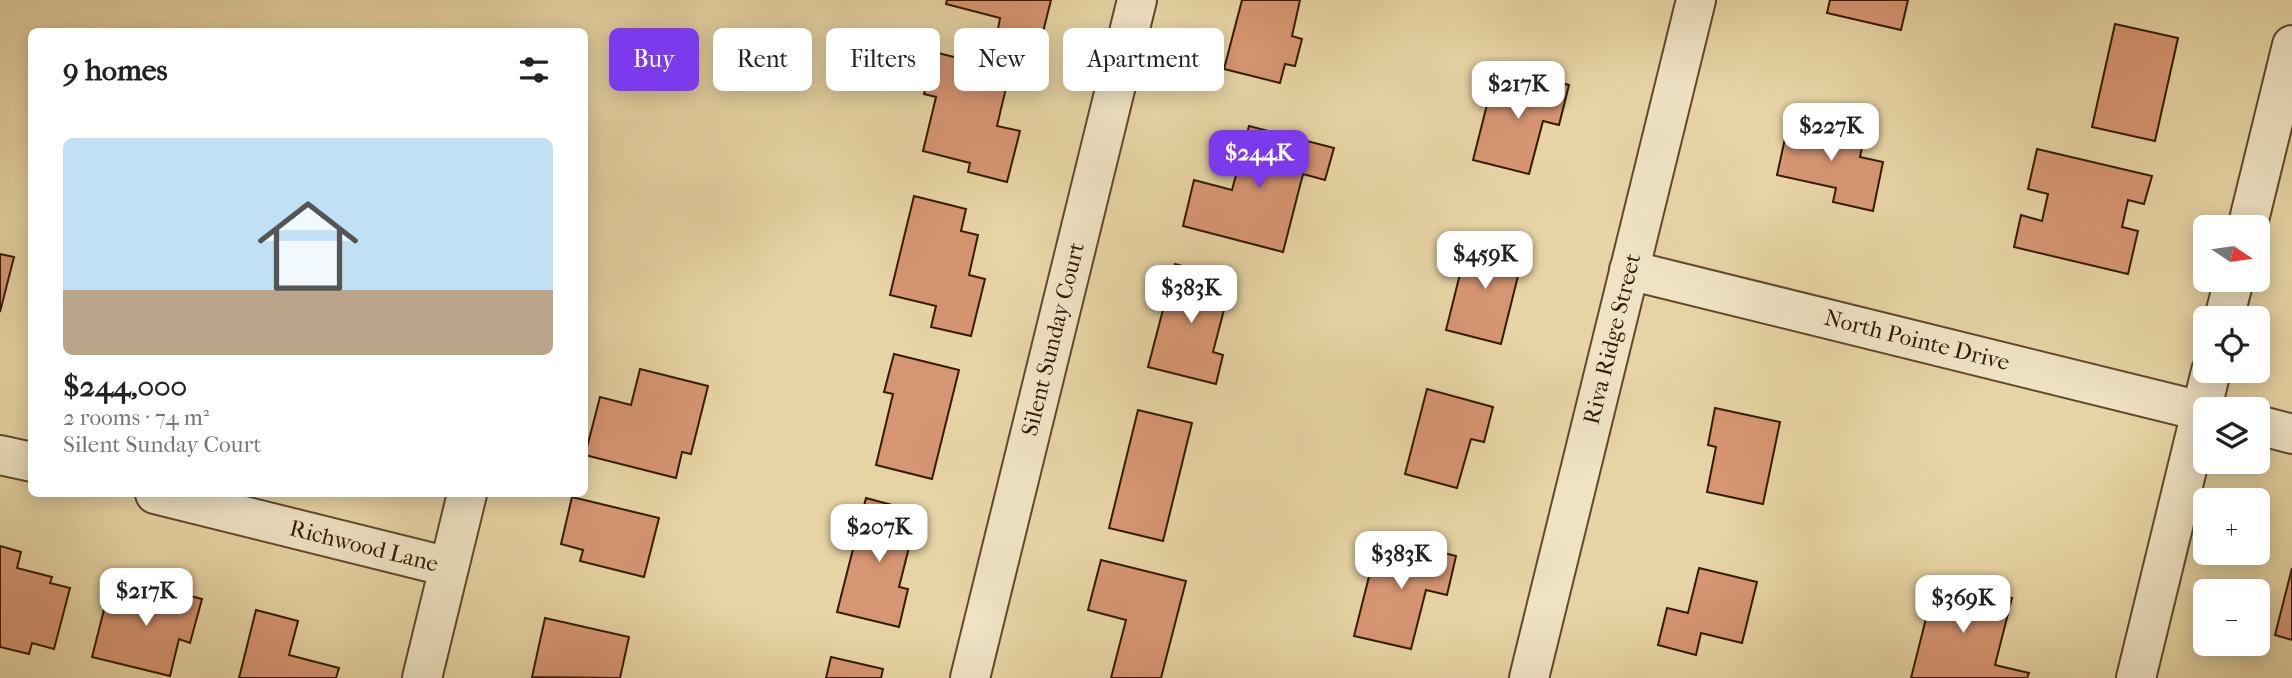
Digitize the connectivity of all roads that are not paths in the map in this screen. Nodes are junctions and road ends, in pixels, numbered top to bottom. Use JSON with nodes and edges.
{"nodes":[{"id":1,"x":1137,"y":0,"type":"edge"},
{"id":2,"x":1696,"y":0,"type":"edge"},
{"id":3,"x":2292,"y":45,"type":"edge"},
{"id":4,"x":2250,"y":215,"type":"edge"},
{"id":5,"x":1629,"y":270,"type":"junction"},
{"id":6,"x":2193,"y":410,"type":"edge"},
{"id":7,"x":2270,"y":428,"type":"edge"},
{"id":8,"x":2292,"y":434,"type":"edge"},
{"id":9,"x":2193,"y":452,"type":"edge"},
{"id":10,"x":0,"y":455,"type":"edge"},
{"id":11,"x":28,"y":462,"type":"edge"},
{"id":12,"x":167,"y":497,"type":"edge"},
{"id":13,"x":466,"y":497,"type":"edge"},
{"id":14,"x":449,"y":567,"type":"junction"},
{"id":15,"x":422,"y":678,"type":"edge"},
{"id":16,"x":970,"y":678,"type":"edge"},
{"id":17,"x":1529,"y":678,"type":"edge"},
{"id":18,"x":2136,"y":678,"type":"edge"}],
"edges":[{"from":1,"to":16,"type":"street","name":"Silent Sunday Court"},
{"from":2,"to":5,"type":"street","name":"Riva Ridge Street"},
{"from":3,"to":4,"type":"street"},
{"from":5,"to":6,"type":"street","name":"North Pointe Drive"},
{"from":5,"to":17,"type":"street","name":"Riva Ridge Street"},
{"from":7,"to":8,"type":"street"},
{"from":9,"to":18,"type":"street"},
{"from":10,"to":11,"type":"street"},
{"from":12,"to":14,"type":"street","name":"Richwood Lane"},
{"from":13,"to":14,"type":"street"},
{"from":14,"to":15,"type":"street"}]}
